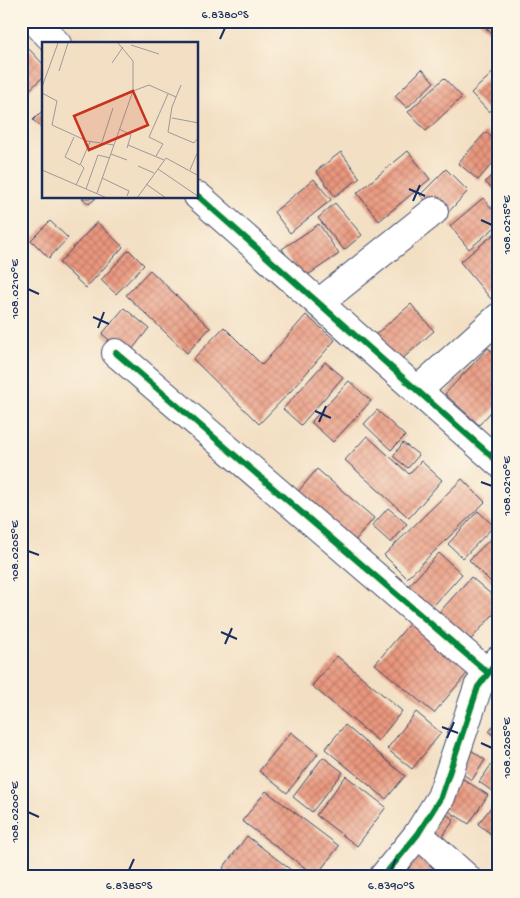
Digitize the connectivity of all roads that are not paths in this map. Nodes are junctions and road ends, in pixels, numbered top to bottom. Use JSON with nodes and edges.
{"nodes":[{"id":1,"x":35,"y":21,"type":"edge"},
{"id":2,"x":54,"y":42,"type":"edge"},
{"id":3,"x":199,"y":197,"type":"edge"},
{"id":4,"x":434,"y":211,"type":"dead end"},
{"id":5,"x":319,"y":303,"type":"junction"},
{"id":6,"x":499,"y":317,"type":"edge"},
{"id":7,"x":116,"y":353,"type":"dead end"},
{"id":8,"x":417,"y":391,"type":"junction"},
{"id":9,"x":499,"y":463,"type":"edge"},
{"id":10,"x":493,"y":666,"type":"edge"},
{"id":11,"x":418,"y":834,"type":"junction"},
{"id":12,"x":383,"y":877,"type":"edge"},
{"id":13,"x":466,"y":877,"type":"edge"}],
"edges":[{"from":1,"to":2,"type":"street"},
{"from":3,"to":5,"type":"street"},
{"from":4,"to":5,"type":"street"},
{"from":5,"to":8,"type":"street"},
{"from":6,"to":8,"type":"street"},
{"from":7,"to":10,"type":"street"},
{"from":8,"to":9,"type":"street"},
{"from":10,"to":11,"type":"street"},
{"from":11,"to":12,"type":"street"},
{"from":11,"to":13,"type":"street"}]}
